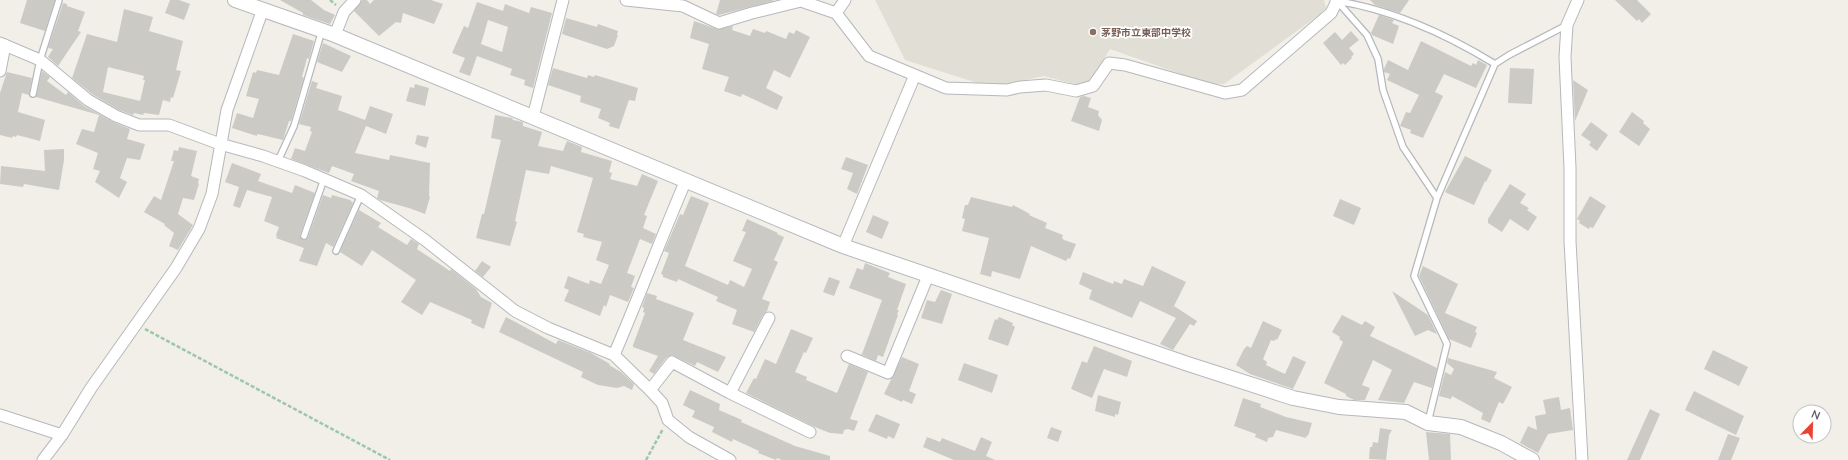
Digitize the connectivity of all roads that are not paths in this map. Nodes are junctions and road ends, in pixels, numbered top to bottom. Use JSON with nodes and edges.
{"nodes":[{"id":1,"x":59,"y":0,"type":"edge"},
{"id":2,"x":235,"y":0,"type":"edge"},
{"id":3,"x":355,"y":0,"type":"edge"},
{"id":4,"x":563,"y":0,"type":"edge"},
{"id":5,"x":626,"y":0,"type":"edge"},
{"id":6,"x":845,"y":0,"type":"edge"},
{"id":7,"x":1578,"y":0,"type":"edge"},
{"id":8,"x":1336,"y":1,"type":"edge"},
{"id":9,"x":263,"y":10,"type":"junction"},
{"id":10,"x":836,"y":13,"type":"junction"},
{"id":11,"x":1567,"y":25,"type":"junction"},
{"id":12,"x":329,"y":32,"type":"junction"},
{"id":13,"x":2,"y":44,"type":"edge"},
{"id":14,"x":40,"y":60,"type":"junction"},
{"id":15,"x":1495,"y":64,"type":"junction"},
{"id":16,"x":0,"y":71,"type":"edge"},
{"id":17,"x":915,"y":75,"type":"junction"},
{"id":18,"x":33,"y":94,"type":"dead end"},
{"id":19,"x":533,"y":117,"type":"junction"},
{"id":20,"x":220,"y":144,"type":"junction"},
{"id":21,"x":278,"y":162,"type":"junction"},
{"id":22,"x":324,"y":179,"type":"junction"},
{"id":23,"x":686,"y":180,"type":"junction"},
{"id":24,"x":361,"y":195,"type":"junction"},
{"id":25,"x":1437,"y":198,"type":"junction"},
{"id":26,"x":304,"y":236,"type":"dead end"},
{"id":27,"x":844,"y":246,"type":"junction"},
{"id":28,"x":336,"y":251,"type":"dead end"},
{"id":29,"x":928,"y":276,"type":"junction"},
{"id":30,"x":769,"y":318,"type":"dead end"},
{"id":31,"x":614,"y":355,"type":"junction"},
{"id":32,"x":847,"y":356,"type":"dead end"},
{"id":33,"x":650,"y":390,"type":"junction"},
{"id":34,"x":730,"y":393,"type":"junction"},
{"id":35,"x":0,"y":415,"type":"edge"},
{"id":36,"x":1428,"y":423,"type":"junction"},
{"id":37,"x":810,"y":432,"type":"dead end"},
{"id":38,"x":62,"y":435,"type":"junction"},
{"id":39,"x":43,"y":460,"type":"edge"},
{"id":40,"x":730,"y":460,"type":"edge"},
{"id":41,"x":1532,"y":460,"type":"edge"},
{"id":42,"x":1582,"y":460,"type":"edge"}],
"edges":[{"from":1,"to":14,"type":"lane"},
{"from":2,"to":9,"type":"street"},
{"from":3,"to":12,"type":"street"},
{"from":4,"to":19,"type":"street"},
{"from":5,"to":10,"type":"street"},
{"from":6,"to":10,"type":"street"},
{"from":7,"to":11,"type":"street"},
{"from":8,"to":15,"type":"lane"},
{"from":8,"to":17,"type":"street"},
{"from":8,"to":25,"type":"lane"},
{"from":9,"to":12,"type":"street"},
{"from":9,"to":20,"type":"street"},
{"from":10,"to":17,"type":"street"},
{"from":11,"to":15,"type":"lane"},
{"from":11,"to":42,"type":"street"},
{"from":12,"to":19,"type":"street"},
{"from":12,"to":21,"type":"lane"},
{"from":13,"to":14,"type":"street"},
{"from":13,"to":16,"type":"street"},
{"from":14,"to":18,"type":"lane"},
{"from":14,"to":20,"type":"street"},
{"from":15,"to":25,"type":"lane"},
{"from":17,"to":27,"type":"street"},
{"from":19,"to":23,"type":"street"},
{"from":20,"to":21,"type":"street"},
{"from":20,"to":38,"type":"street"},
{"from":21,"to":22,"type":"street"},
{"from":22,"to":24,"type":"street"},
{"from":22,"to":26,"type":"lane"},
{"from":23,"to":27,"type":"street"},
{"from":23,"to":31,"type":"street"},
{"from":24,"to":28,"type":"lane"},
{"from":24,"to":31,"type":"street"},
{"from":25,"to":36,"type":"lane"},
{"from":27,"to":29,"type":"street"},
{"from":29,"to":32,"type":"street"},
{"from":29,"to":36,"type":"street"},
{"from":30,"to":34,"type":"street"},
{"from":31,"to":33,"type":"street"},
{"from":33,"to":34,"type":"street"},
{"from":33,"to":40,"type":"street"},
{"from":34,"to":37,"type":"street"},
{"from":35,"to":38,"type":"street"},
{"from":36,"to":41,"type":"street"},
{"from":38,"to":39,"type":"street"}]}
